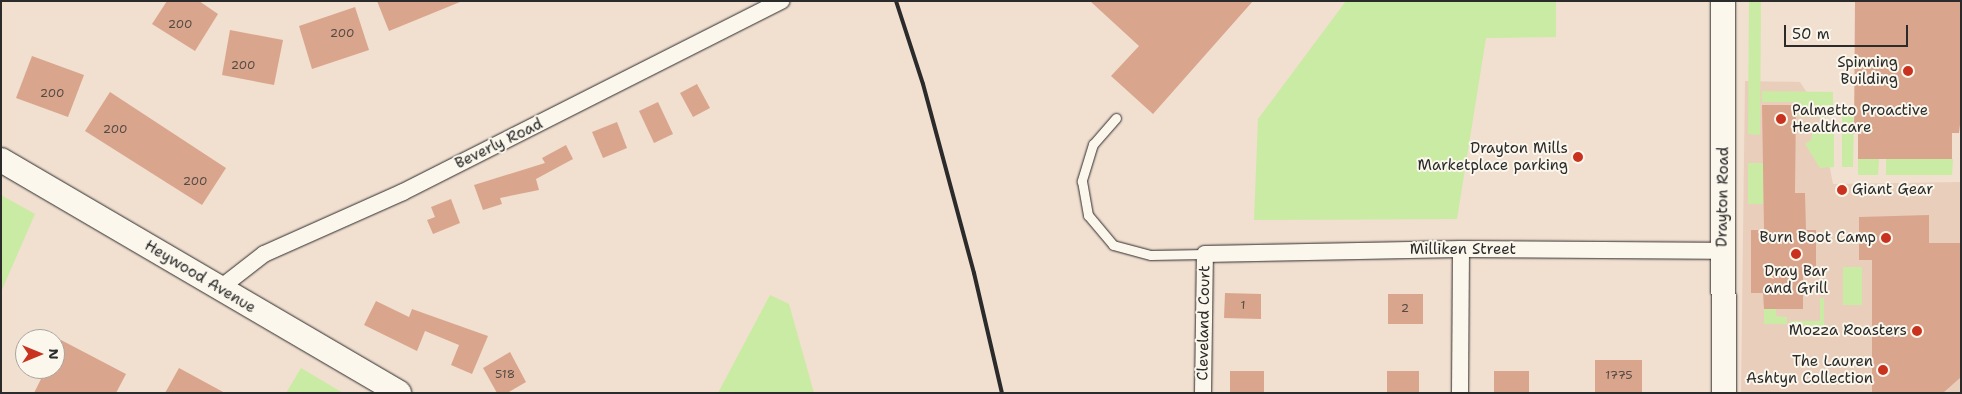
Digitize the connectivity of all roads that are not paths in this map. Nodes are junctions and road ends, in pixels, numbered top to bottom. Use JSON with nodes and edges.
{"nodes":[{"id":1,"x":780,"y":1,"type":"edge"},
{"id":2,"x":1724,"y":1,"type":"edge"},
{"id":3,"x":1116,"y":118,"type":"dead end"},
{"id":4,"x":1,"y":160,"type":"edge"},
{"id":5,"x":1461,"y":249,"type":"junction"},
{"id":6,"x":1722,"y":251,"type":"junction"},
{"id":7,"x":1205,"y":254,"type":"junction"},
{"id":8,"x":219,"y":289,"type":"junction"},
{"id":9,"x":399,"y":393,"type":"edge"},
{"id":10,"x":1203,"y":393,"type":"edge"},
{"id":11,"x":1460,"y":393,"type":"edge"},
{"id":12,"x":1724,"y":393,"type":"edge"}],
"edges":[{"from":1,"to":8,"type":"street","name":"Beverly Road"},
{"from":2,"to":6,"type":"street","name":"Drayton Road"},
{"from":3,"to":7,"type":"lane"},
{"from":4,"to":8,"type":"street","name":"Heywood Avenue"},
{"from":5,"to":6,"type":"street","name":"Milliken Street"},
{"from":5,"to":7,"type":"street","name":"Milliken Street"},
{"from":5,"to":11,"type":"street"},
{"from":6,"to":12,"type":"street","name":"Drayton Road"},
{"from":7,"to":10,"type":"street","name":"Cleveland Court"},
{"from":8,"to":9,"type":"street","name":"Heywood Avenue"}]}
